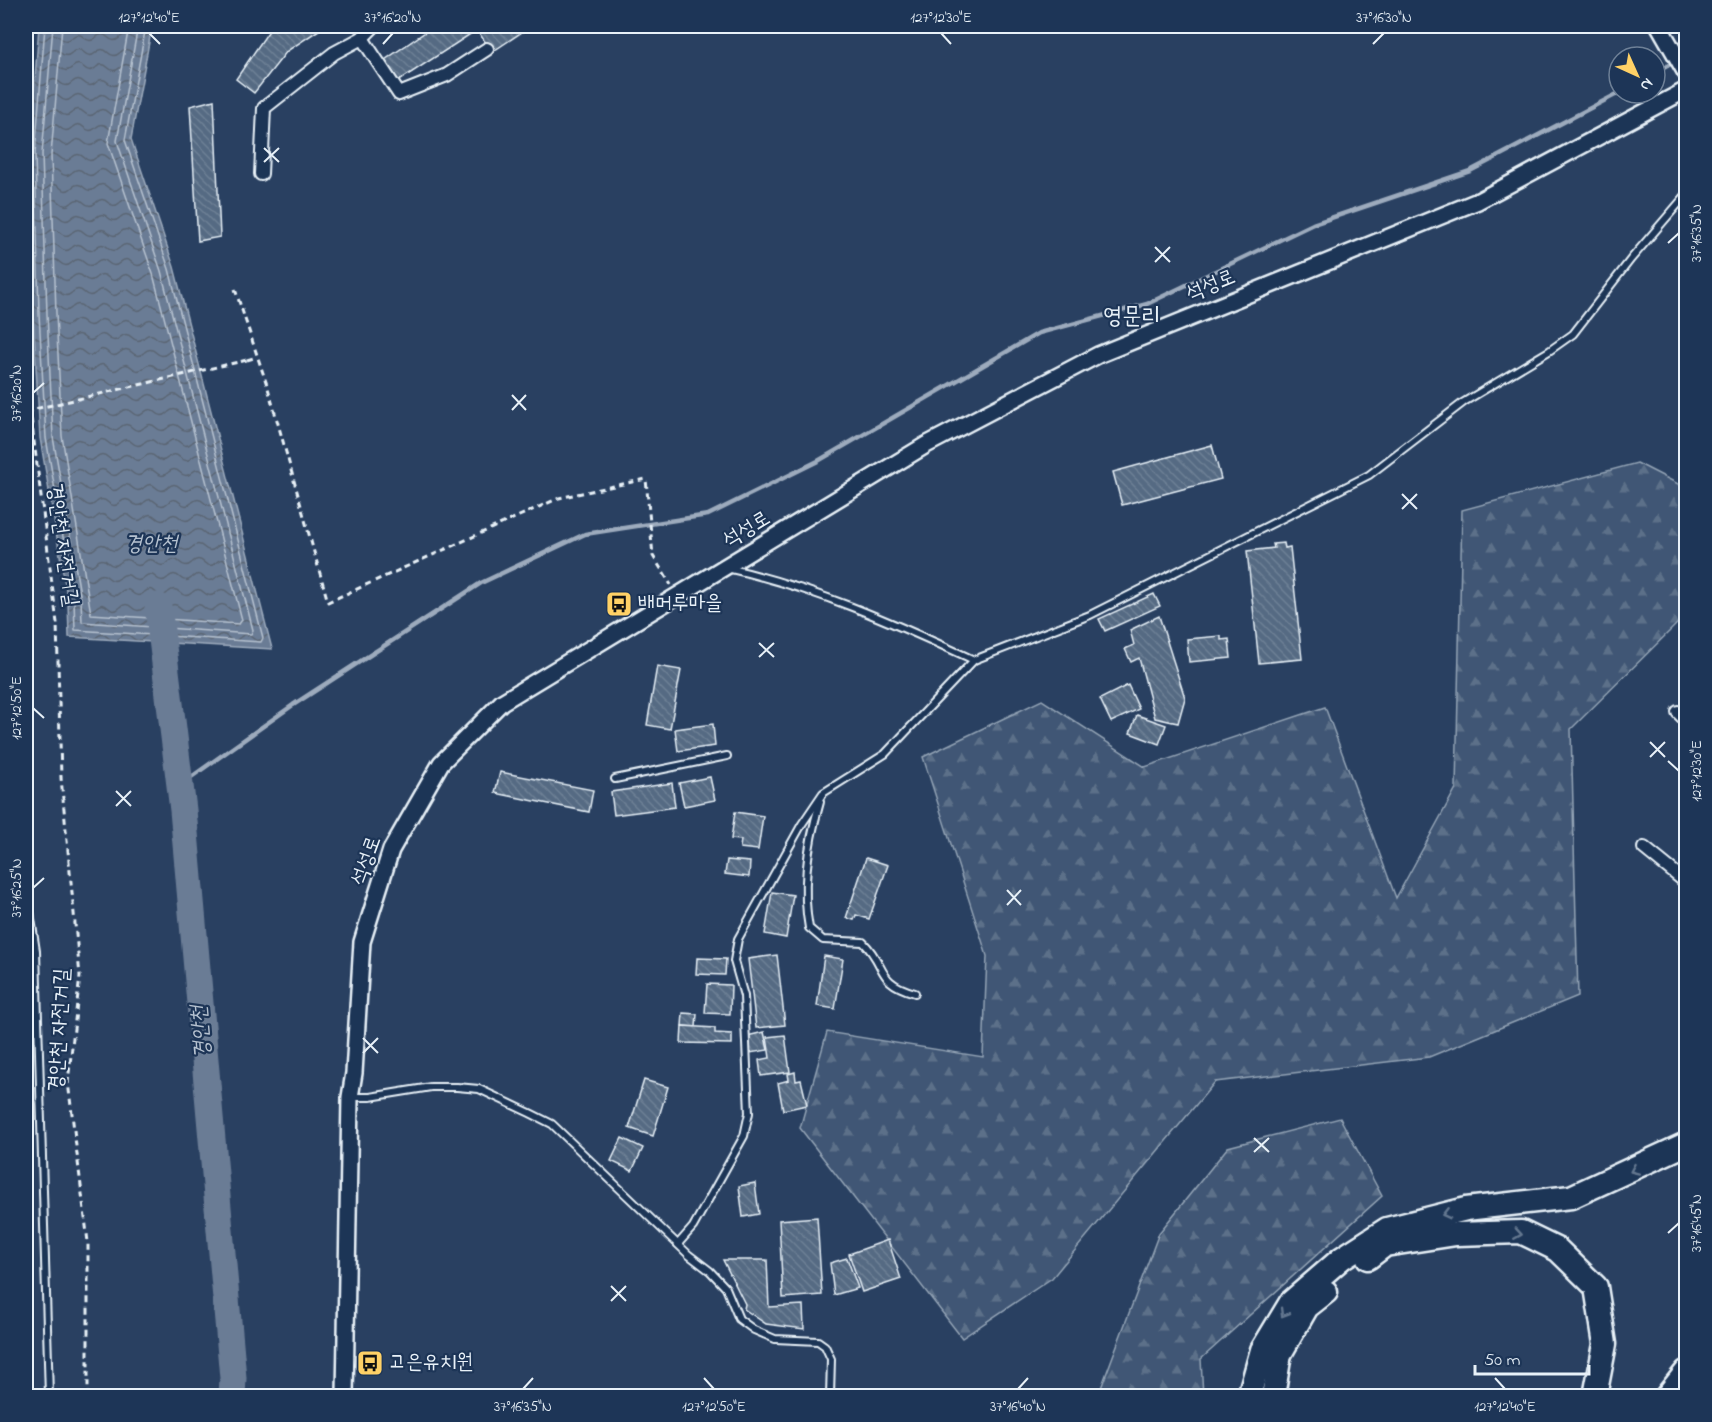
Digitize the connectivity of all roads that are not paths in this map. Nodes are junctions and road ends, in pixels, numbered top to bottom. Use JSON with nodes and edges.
{"nodes":[{"id":1,"x":374,"y":26,"type":"edge"},
{"id":2,"x":1662,"y":30,"type":"edge"},
{"id":3,"x":362,"y":39,"type":"junction"},
{"id":4,"x":486,"y":49,"type":"dead end"},
{"id":5,"x":1686,"y":73,"type":"edge"},
{"id":6,"x":1686,"y":90,"type":"edge"},
{"id":7,"x":261,"y":174,"type":"dead end"},
{"id":8,"x":1686,"y":195,"type":"edge"},
{"id":9,"x":726,"y":567,"type":"junction"},
{"id":10,"x":974,"y":660,"type":"junction"},
{"id":11,"x":727,"y":756,"type":"dead end"},
{"id":12,"x":615,"y":779,"type":"dead end"},
{"id":13,"x":823,"y":793,"type":"junction"},
{"id":14,"x":1644,"y":848,"type":"dead end"},
{"id":15,"x":1686,"y":882,"type":"edge"},
{"id":16,"x":26,"y":886,"type":"edge"},
{"id":17,"x":915,"y":993,"type":"dead end"},
{"id":18,"x":350,"y":1097,"type":"junction"},
{"id":19,"x":1686,"y":1144,"type":"edge"},
{"id":20,"x":678,"y":1244,"type":"junction"},
{"id":21,"x":1686,"y":1372,"type":"edge"},
{"id":22,"x":49,"y":1396,"type":"edge"},
{"id":23,"x":345,"y":1396,"type":"edge"},
{"id":24,"x":830,"y":1396,"type":"edge"},
{"id":25,"x":1249,"y":1396,"type":"edge"},
{"id":26,"x":1273,"y":1396,"type":"edge"},
{"id":27,"x":1595,"y":1396,"type":"edge"},
{"id":28,"x":1667,"y":1396,"type":"edge"}],
"edges":[{"from":1,"to":3,"type":"street"},
{"from":2,"to":5,"type":"street"},
{"from":3,"to":4,"type":"street"},
{"from":3,"to":7,"type":"street"},
{"from":6,"to":9,"type":"street","name":"석성로"},
{"from":8,"to":10,"type":"lane"},
{"from":9,"to":10,"type":"lane"},
{"from":9,"to":18,"type":"street","name":"석성로"},
{"from":10,"to":13,"type":"lane"},
{"from":11,"to":12,"type":"lane"},
{"from":13,"to":17,"type":"lane"},
{"from":13,"to":20,"type":"lane"},
{"from":14,"to":15,"type":"street"},
{"from":16,"to":22,"type":"lane"},
{"from":18,"to":20,"type":"lane"},
{"from":18,"to":23,"type":"street","name":"석성로"},
{"from":19,"to":25,"type":"highway","one_way":true},
{"from":20,"to":24,"type":"lane"},
{"from":21,"to":28,"type":"highway"},
{"from":26,"to":27,"type":"highway","one_way":true}]}
